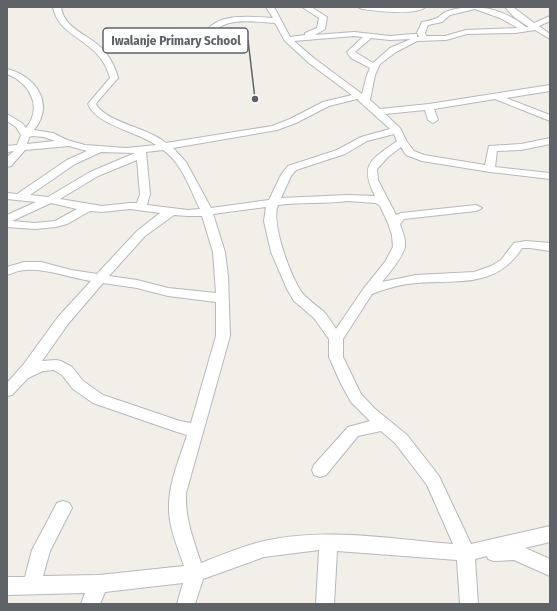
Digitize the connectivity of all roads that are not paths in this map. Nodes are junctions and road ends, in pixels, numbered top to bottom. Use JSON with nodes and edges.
{"nodes":[{"id":1,"x":57,"y":7,"type":"edge"},
{"id":2,"x":270,"y":7,"type":"edge"},
{"id":3,"x":306,"y":7,"type":"edge"},
{"id":4,"x":362,"y":7,"type":"edge"},
{"id":5,"x":422,"y":7,"type":"edge"},
{"id":6,"x":456,"y":7,"type":"edge"},
{"id":7,"x":509,"y":7,"type":"edge"},
{"id":8,"x":478,"y":8,"type":"edge"},
{"id":9,"x":550,"y":18,"type":"edge"},
{"id":10,"x":278,"y":21,"type":"junction"},
{"id":11,"x":536,"y":28,"type":"junction"},
{"id":12,"x":525,"y":30,"type":"junction"},
{"id":13,"x":210,"y":31,"type":"dead end"},
{"id":14,"x":370,"y":35,"type":"junction"},
{"id":15,"x":548,"y":35,"type":"edge"},
{"id":16,"x":422,"y":36,"type":"junction"},
{"id":17,"x":301,"y":37,"type":"junction"},
{"id":18,"x":288,"y":39,"type":"junction"},
{"id":19,"x":374,"y":67,"type":"junction"},
{"id":20,"x":7,"y":71,"type":"edge"},
{"id":21,"x":550,"y":88,"type":"edge"},
{"id":22,"x":535,"y":90,"type":"junction"},
{"id":23,"x":494,"y":96,"type":"junction"},
{"id":24,"x":362,"y":98,"type":"junction"},
{"id":25,"x":548,"y":98,"type":"dead end"},
{"id":26,"x":429,"y":107,"type":"junction"},
{"id":27,"x":378,"y":112,"type":"junction"},
{"id":28,"x":7,"y":117,"type":"edge"},
{"id":29,"x":550,"y":118,"type":"edge"},
{"id":30,"x":433,"y":120,"type":"dead end"},
{"id":31,"x":26,"y":135,"type":"junction"},
{"id":32,"x":399,"y":136,"type":"junction"},
{"id":33,"x":550,"y":141,"type":"edge"},
{"id":34,"x":63,"y":143,"type":"junction"},
{"id":35,"x":168,"y":147,"type":"junction"},
{"id":36,"x":20,"y":148,"type":"junction"},
{"id":37,"x":7,"y":149,"type":"edge"},
{"id":38,"x":98,"y":150,"type":"junction"},
{"id":39,"x":141,"y":154,"type":"junction"},
{"id":40,"x":7,"y":164,"type":"edge"},
{"id":41,"x":490,"y":169,"type":"junction"},
{"id":42,"x":550,"y":176,"type":"edge"},
{"id":43,"x":7,"y":196,"type":"edge"},
{"id":44,"x":21,"y":196,"type":"junction"},
{"id":45,"x":50,"y":200,"type":"junction"},
{"id":46,"x":273,"y":204,"type":"junction"},
{"id":47,"x":384,"y":204,"type":"junction"},
{"id":48,"x":141,"y":207,"type":"junction"},
{"id":49,"x":90,"y":208,"type":"junction"},
{"id":50,"x":476,"y":208,"type":"dead end"},
{"id":51,"x":170,"y":212,"type":"junction"},
{"id":52,"x":207,"y":212,"type":"junction"},
{"id":53,"x":7,"y":220,"type":"edge"},
{"id":54,"x":394,"y":223,"type":"junction"},
{"id":55,"x":7,"y":224,"type":"edge"},
{"id":56,"x":550,"y":247,"type":"edge"},
{"id":57,"x":7,"y":271,"type":"edge"},
{"id":58,"x":99,"y":279,"type":"junction"},
{"id":59,"x":368,"y":291,"type":"junction"},
{"id":60,"x":223,"y":298,"type":"junction"},
{"id":61,"x":336,"y":340,"type":"junction"},
{"id":62,"x":22,"y":376,"type":"junction"},
{"id":63,"x":7,"y":391,"type":"edge"},
{"id":64,"x":385,"y":424,"type":"junction"},
{"id":65,"x":196,"y":430,"type":"junction"},
{"id":66,"x":320,"y":470,"type":"dead end"},
{"id":67,"x":63,"y":508,"type":"dead end"},
{"id":68,"x":550,"y":534,"type":"edge"},
{"id":69,"x":328,"y":542,"type":"junction"},
{"id":70,"x":466,"y":553,"type":"junction"},
{"id":71,"x":550,"y":568,"type":"edge"},
{"id":72,"x":195,"y":573,"type":"junction"},
{"id":73,"x":99,"y":584,"type":"junction"},
{"id":74,"x":32,"y":585,"type":"junction"},
{"id":75,"x":7,"y":586,"type":"edge"},
{"id":76,"x":90,"y":604,"type":"edge"},
{"id":77,"x":186,"y":604,"type":"edge"},
{"id":78,"x":325,"y":604,"type":"edge"},
{"id":79,"x":468,"y":604,"type":"edge"}],
"edges":[{"from":1,"to":35,"type":"street"},
{"from":2,"to":10,"type":"street"},
{"from":3,"to":17,"type":"street"},
{"from":4,"to":5,"type":"street"},
{"from":6,"to":8,"type":"street"},
{"from":7,"to":11,"type":"street"},
{"from":8,"to":12,"type":"street"},
{"from":8,"to":16,"type":"street"},
{"from":9,"to":11,"type":"street"},
{"from":10,"to":13,"type":"street"},
{"from":10,"to":18,"type":"street"},
{"from":11,"to":12,"type":"street"},
{"from":11,"to":15,"type":"street"},
{"from":12,"to":16,"type":"street"},
{"from":14,"to":16,"type":"street"},
{"from":14,"to":17,"type":"street"},
{"from":14,"to":19,"type":"street"},
{"from":16,"to":19,"type":"street"},
{"from":17,"to":18,"type":"street"},
{"from":18,"to":24,"type":"street"},
{"from":19,"to":24,"type":"street"},
{"from":20,"to":31,"type":"street"},
{"from":21,"to":22,"type":"street"},
{"from":22,"to":23,"type":"street"},
{"from":22,"to":25,"type":"street"},
{"from":23,"to":26,"type":"street"},
{"from":23,"to":29,"type":"street"},
{"from":24,"to":27,"type":"street"},
{"from":24,"to":35,"type":"street"},
{"from":26,"to":27,"type":"street"},
{"from":26,"to":30,"type":"street"},
{"from":27,"to":32,"type":"street"},
{"from":28,"to":31,"type":"street"},
{"from":31,"to":34,"type":"street"},
{"from":31,"to":36,"type":"street"},
{"from":32,"to":41,"type":"street"},
{"from":32,"to":46,"type":"street"},
{"from":32,"to":47,"type":"street"},
{"from":33,"to":41,"type":"street"},
{"from":34,"to":36,"type":"street"},
{"from":34,"to":38,"type":"street"},
{"from":35,"to":38,"type":"street"},
{"from":35,"to":39,"type":"street"},
{"from":35,"to":52,"type":"street"},
{"from":36,"to":37,"type":"street"},
{"from":36,"to":40,"type":"street"},
{"from":38,"to":44,"type":"street"},
{"from":39,"to":45,"type":"street"},
{"from":39,"to":48,"type":"street"},
{"from":41,"to":42,"type":"street"},
{"from":43,"to":44,"type":"street"},
{"from":44,"to":45,"type":"street"},
{"from":45,"to":49,"type":"street"},
{"from":45,"to":53,"type":"street"},
{"from":46,"to":47,"type":"street"},
{"from":46,"to":52,"type":"street"},
{"from":46,"to":61,"type":"street"},
{"from":47,"to":54,"type":"street"},
{"from":48,"to":49,"type":"street"},
{"from":48,"to":51,"type":"street"},
{"from":49,"to":55,"type":"street"},
{"from":50,"to":54,"type":"street"},
{"from":51,"to":52,"type":"street"},
{"from":51,"to":58,"type":"street"},
{"from":52,"to":60,"type":"street"},
{"from":54,"to":59,"type":"street"},
{"from":56,"to":59,"type":"street"},
{"from":57,"to":58,"type":"street"},
{"from":58,"to":60,"type":"street"},
{"from":58,"to":62,"type":"street"},
{"from":59,"to":61,"type":"street"},
{"from":60,"to":65,"type":"street"},
{"from":61,"to":64,"type":"street"},
{"from":62,"to":63,"type":"street"},
{"from":62,"to":65,"type":"street"},
{"from":64,"to":66,"type":"street"},
{"from":64,"to":70,"type":"street"},
{"from":65,"to":72,"type":"street"},
{"from":67,"to":74,"type":"street"},
{"from":68,"to":70,"type":"street"},
{"from":69,"to":70,"type":"street"},
{"from":69,"to":72,"type":"street"},
{"from":69,"to":78,"type":"street"},
{"from":70,"to":71,"type":"street"},
{"from":70,"to":79,"type":"street"},
{"from":72,"to":73,"type":"street"},
{"from":72,"to":77,"type":"street"},
{"from":73,"to":74,"type":"street"},
{"from":73,"to":76,"type":"street"},
{"from":74,"to":75,"type":"street"}]}
